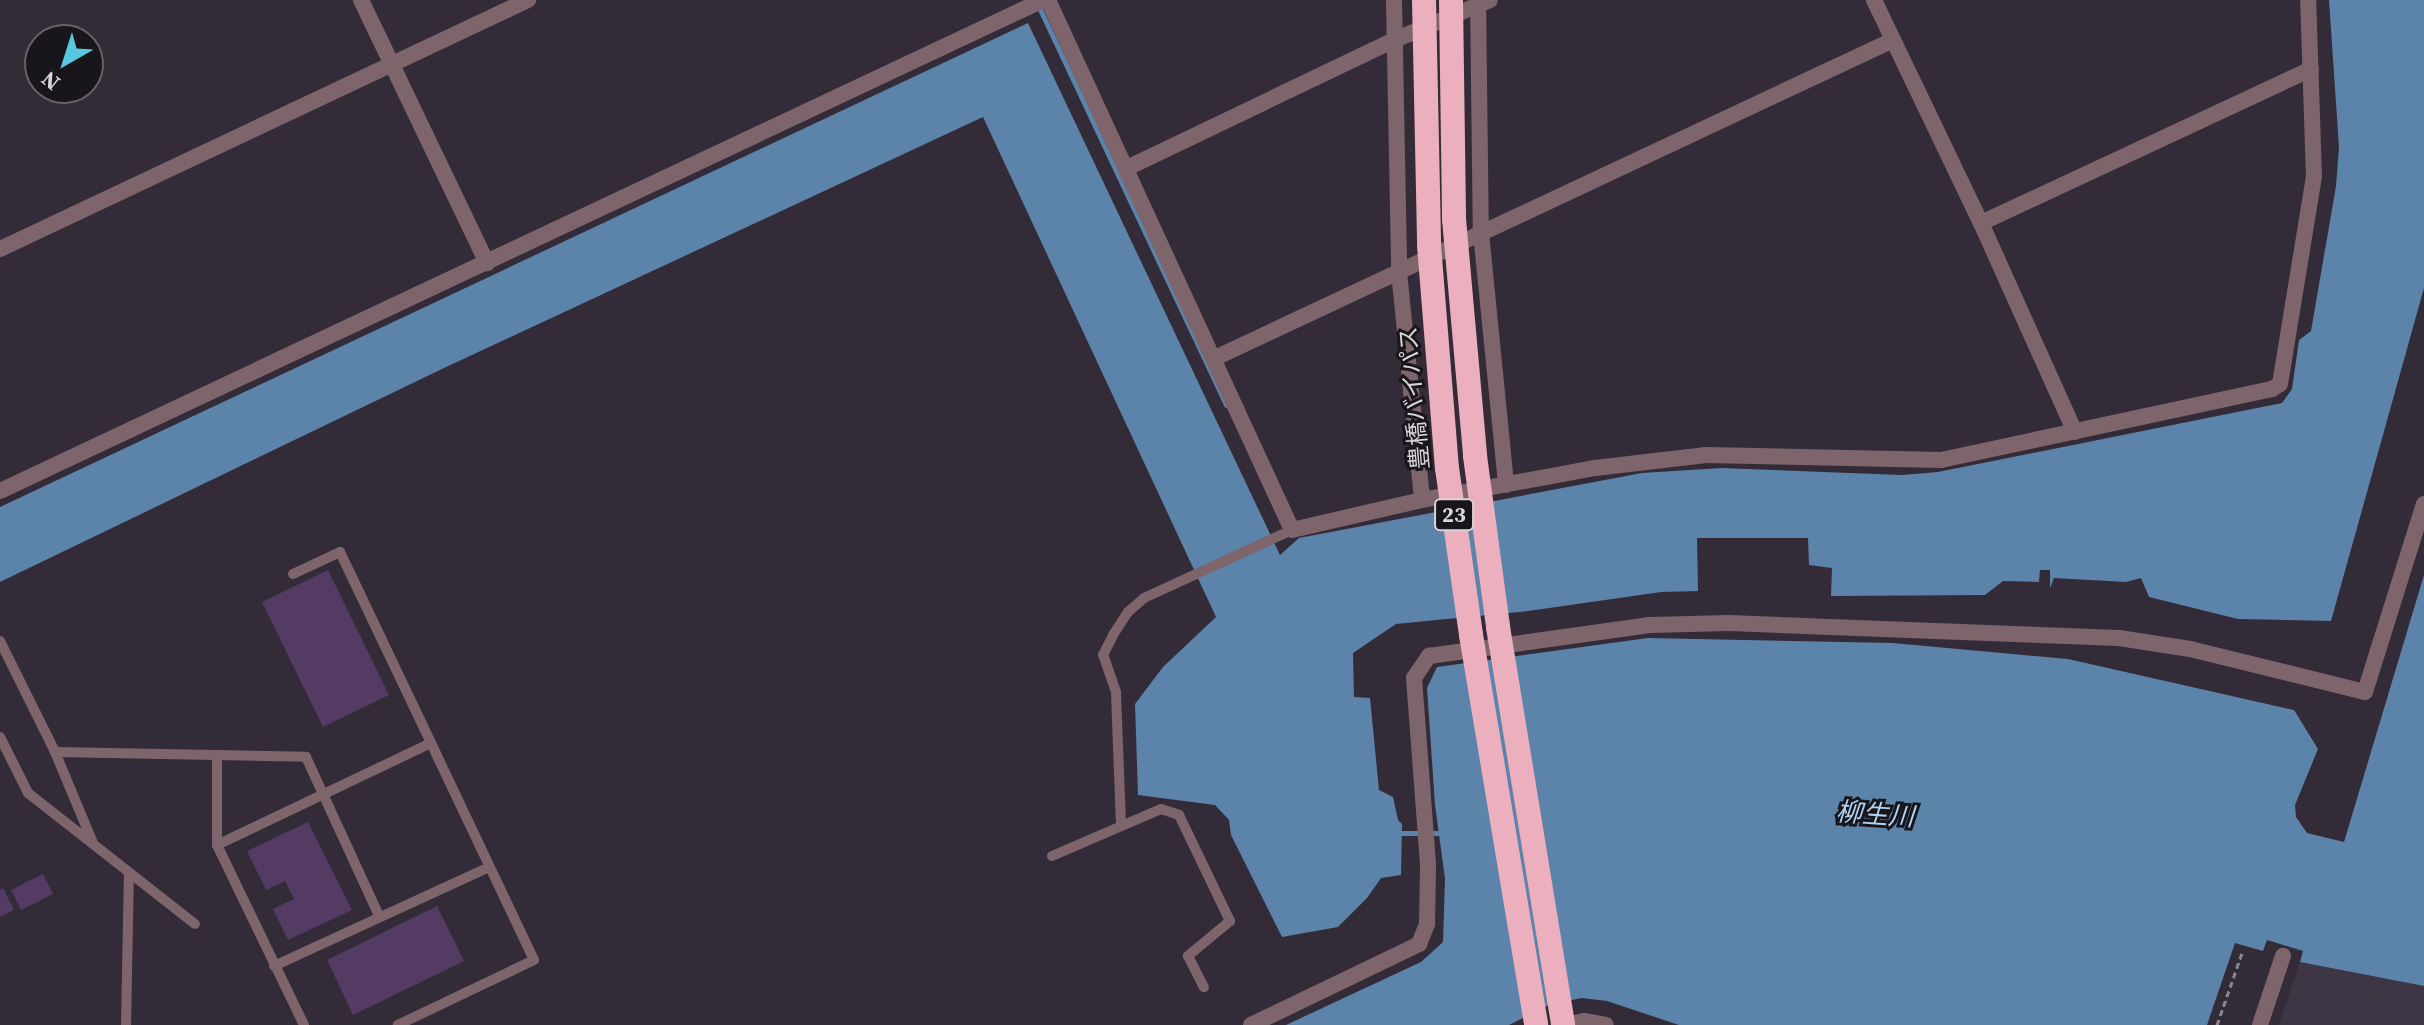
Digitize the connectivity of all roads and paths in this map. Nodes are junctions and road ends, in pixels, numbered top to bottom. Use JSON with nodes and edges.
{"nodes":[{"id":1,"x":361,"y":0,"type":"edge"},
{"id":2,"x":528,"y":0,"type":"edge"},
{"id":3,"x":1045,"y":0,"type":"edge"},
{"id":4,"x":1394,"y":0,"type":"edge"},
{"id":5,"x":1424,"y":0,"type":"edge"},
{"id":6,"x":1451,"y":0,"type":"edge"},
{"id":7,"x":1874,"y":0,"type":"edge"},
{"id":8,"x":2308,"y":0,"type":"edge"},
{"id":9,"x":1482,"y":2,"type":"edge"},
{"id":10,"x":1893,"y":40,"type":"junction"},
{"id":11,"x":1392,"y":41,"type":"junction"},
{"id":12,"x":392,"y":65,"type":"junction"},
{"id":13,"x":2311,"y":69,"type":"junction"},
{"id":14,"x":1127,"y":168,"type":"junction"},
{"id":15,"x":1981,"y":223,"type":"junction"},
{"id":16,"x":1481,"y":233,"type":"junction"},
{"id":17,"x":0,"y":249,"type":"edge"},
{"id":18,"x":487,"y":263,"type":"junction"},
{"id":19,"x":1399,"y":272,"type":"junction"},
{"id":20,"x":1215,"y":358,"type":"junction"},
{"id":21,"x":2075,"y":432,"type":"junction"},
{"id":22,"x":1506,"y":485,"type":"junction"},
{"id":23,"x":0,"y":491,"type":"edge"},
{"id":24,"x":1422,"y":500,"type":"junction"},
{"id":25,"x":2424,"y":504,"type":"edge"},
{"id":26,"x":1291,"y":531,"type":"junction"},
{"id":27,"x":293,"y":574,"type":"dead end"},
{"id":28,"x":1,"y":645,"type":"edge"},
{"id":29,"x":0,"y":737,"type":"edge"},
{"id":30,"x":431,"y":743,"type":"junction"},
{"id":31,"x":55,"y":752,"type":"junction"},
{"id":32,"x":217,"y":755,"type":"junction"},
{"id":33,"x":323,"y":792,"type":"junction"},
{"id":34,"x":1121,"y":824,"type":"junction"},
{"id":35,"x":94,"y":845,"type":"junction"},
{"id":36,"x":217,"y":845,"type":"junction"},
{"id":37,"x":1052,"y":856,"type":"dead end"},
{"id":38,"x":489,"y":867,"type":"junction"},
{"id":39,"x":129,"y":873,"type":"junction"},
{"id":40,"x":379,"y":916,"type":"junction"},
{"id":41,"x":195,"y":924,"type":"dead end"},
{"id":42,"x":2242,"y":953,"type":"dead end"},
{"id":43,"x":2283,"y":956,"type":"dead end"},
{"id":44,"x":274,"y":966,"type":"junction"},
{"id":45,"x":1204,"y":987,"type":"dead end"},
{"id":46,"x":126,"y":1025,"type":"edge"},
{"id":47,"x":304,"y":1025,"type":"edge"},
{"id":48,"x":398,"y":1025,"type":"edge"},
{"id":49,"x":1251,"y":1025,"type":"edge"},
{"id":50,"x":1536,"y":1025,"type":"edge"},
{"id":51,"x":1564,"y":1025,"type":"edge"},
{"id":52,"x":1606,"y":1025,"type":"edge"},
{"id":53,"x":2217,"y":1025,"type":"edge"},
{"id":54,"x":2260,"y":1025,"type":"edge"}],
"edges":[{"from":1,"to":12,"type":"street"},
{"from":2,"to":12,"type":"street"},
{"from":3,"to":14,"type":"street"},
{"from":3,"to":18,"type":"street"},
{"from":4,"to":11,"type":"street"},
{"from":5,"to":50,"type":"highway","name":"豊橋バイパス","number":"23","bridge":true},
{"from":6,"to":51,"type":"highway","number":"23","bridge":true},
{"from":7,"to":10,"type":"street"},
{"from":8,"to":13,"type":"street"},
{"from":9,"to":11,"type":"street"},
{"from":9,"to":16,"type":"street"},
{"from":10,"to":15,"type":"street"},
{"from":10,"to":16,"type":"street"},
{"from":11,"to":14,"type":"street"},
{"from":11,"to":19,"type":"street"},
{"from":12,"to":17,"type":"street"},
{"from":12,"to":18,"type":"street"},
{"from":13,"to":15,"type":"street"},
{"from":13,"to":21,"type":"street"},
{"from":14,"to":20,"type":"street"},
{"from":15,"to":21,"type":"street"},
{"from":16,"to":19,"type":"street"},
{"from":16,"to":22,"type":"street"},
{"from":18,"to":23,"type":"street"},
{"from":19,"to":20,"type":"street"},
{"from":19,"to":24,"type":"street"},
{"from":20,"to":26,"type":"street"},
{"from":21,"to":22,"type":"street"},
{"from":22,"to":24,"type":"street"},
{"from":24,"to":26,"type":"street"},
{"from":25,"to":49,"type":"street"},
{"from":26,"to":34,"type":"lane"},
{"from":27,"to":30,"type":"lane"},
{"from":28,"to":31,"type":"lane"},
{"from":29,"to":35,"type":"lane"},
{"from":30,"to":33,"type":"lane"},
{"from":30,"to":38,"type":"lane"},
{"from":31,"to":32,"type":"lane"},
{"from":31,"to":35,"type":"lane"},
{"from":32,"to":33,"type":"lane"},
{"from":32,"to":36,"type":"lane"},
{"from":33,"to":36,"type":"lane"},
{"from":33,"to":40,"type":"lane"},
{"from":34,"to":37,"type":"lane"},
{"from":34,"to":45,"type":"lane"},
{"from":35,"to":39,"type":"lane"},
{"from":36,"to":44,"type":"lane"},
{"from":38,"to":40,"type":"lane"},
{"from":38,"to":48,"type":"lane"},
{"from":39,"to":41,"type":"lane"},
{"from":39,"to":46,"type":"lane"},
{"from":40,"to":44,"type":"lane"},
{"from":42,"to":53,"type":"path"},
{"from":43,"to":54,"type":"street"},
{"from":44,"to":47,"type":"lane"},
{"from":51,"to":52,"type":"street"}]}
